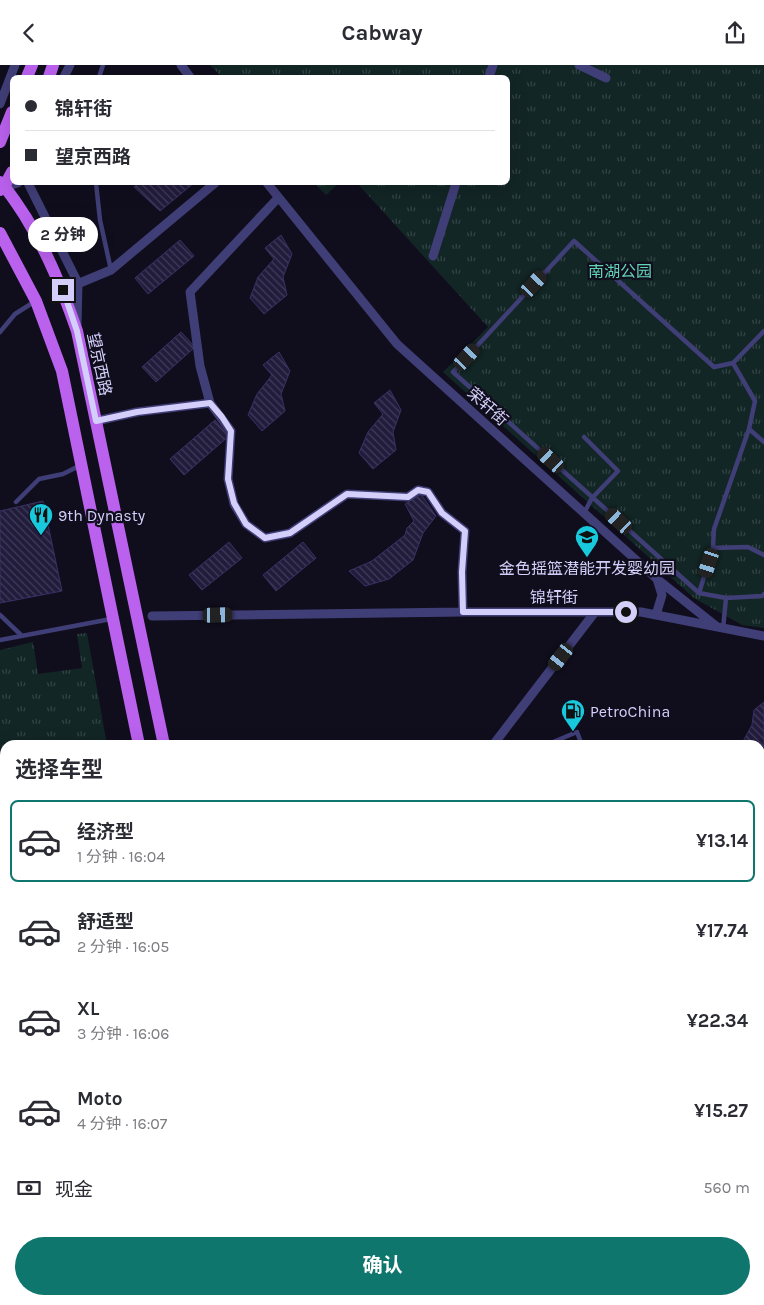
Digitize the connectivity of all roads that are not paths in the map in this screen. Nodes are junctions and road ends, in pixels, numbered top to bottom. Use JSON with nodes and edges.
{"nodes":[{"id":1,"x":579,"y":65,"type":"edge"},
{"id":2,"x":10,"y":76,"type":"edge"},
{"id":3,"x":606,"y":78,"type":"dead end"},
{"id":4,"x":0,"y":104,"type":"edge"},
{"id":5,"x":10,"y":117,"type":"edge"},
{"id":6,"x":0,"y":142,"type":"edge"},
{"id":7,"x":10,"y":175,"type":"edge"},
{"id":8,"x":29,"y":185,"type":"edge"},
{"id":9,"x":96,"y":185,"type":"edge"},
{"id":10,"x":213,"y":185,"type":"edge"},
{"id":11,"x":268,"y":185,"type":"edge"},
{"id":12,"x":455,"y":185,"type":"edge"},
{"id":13,"x":2,"y":186,"type":"edge"},
{"id":14,"x":278,"y":198,"type":"junction"},
{"id":15,"x":0,"y":233,"type":"edge"},
{"id":16,"x":433,"y":256,"type":"dead end"},
{"id":17,"x":111,"y":269,"type":"junction"},
{"id":18,"x":78,"y":283,"type":"junction"},
{"id":19,"x":63,"y":290,"type":"junction"},
{"id":20,"x":36,"y":301,"type":"junction"},
{"id":21,"x":77,"y":331,"type":"junction"},
{"id":22,"x":764,"y":331,"type":"edge"},
{"id":23,"x":0,"y":332,"type":"edge"},
{"id":24,"x":734,"y":363,"type":"junction"},
{"id":25,"x":210,"y":403,"type":"junction"},
{"id":26,"x":96,"y":421,"type":"junction"},
{"id":27,"x":749,"y":429,"type":"junction"},
{"id":28,"x":584,"y":437,"type":"dead end"},
{"id":29,"x":764,"y":442,"type":"edge"},
{"id":30,"x":81,"y":465,"type":"junction"},
{"id":31,"x":592,"y":498,"type":"junction"},
{"id":32,"x":16,"y":502,"type":"dead end"},
{"id":33,"x":584,"y":513,"type":"junction"},
{"id":34,"x":713,"y":548,"type":"junction"},
{"id":35,"x":764,"y":555,"type":"edge"},
{"id":36,"x":657,"y":579,"type":"junction"},
{"id":37,"x":699,"y":593,"type":"junction"},
{"id":38,"x":764,"y":594,"type":"edge"},
{"id":39,"x":726,"y":598,"type":"junction"},
{"id":40,"x":463,"y":612,"type":"junction"},
{"id":41,"x":595,"y":612,"type":"junction"},
{"id":42,"x":0,"y":615,"type":"edge"},
{"id":43,"x":656,"y":615,"type":"junction"},
{"id":44,"x":152,"y":616,"type":"dead end"},
{"id":45,"x":112,"y":619,"type":"junction"},
{"id":46,"x":719,"y":628,"type":"junction"},
{"id":47,"x":22,"y":635,"type":"junction"},
{"id":48,"x":764,"y":636,"type":"edge"},
{"id":49,"x":0,"y":639,"type":"edge"},
{"id":50,"x":138,"y":740,"type":"edge"},
{"id":51,"x":163,"y":740,"type":"edge"},
{"id":52,"x":497,"y":740,"type":"edge"},
{"id":53,"x":558,"y":740,"type":"edge"},
{"id":54,"x":580,"y":740,"type":"edge"}],
"edges":[{"from":1,"to":3,"type":"street"},
{"from":2,"to":4,"type":"street"},
{"from":5,"to":6,"type":"main road"},
{"from":7,"to":13,"type":"main road"},
{"from":8,"to":18,"type":"street"},
{"from":9,"to":17,"type":"lane"},
{"from":10,"to":17,"type":"street"},
{"from":11,"to":14,"type":"street","name":"荣轩街"},
{"from":12,"to":16,"type":"street"},
{"from":13,"to":19,"type":"main road","name":"望京西路"},
{"from":14,"to":25,"type":"street"},
{"from":14,"to":33,"type":"street","name":"荣轩街"},
{"from":15,"to":20,"type":"main road"},
{"from":17,"to":18,"type":"street"},
{"from":18,"to":19,"type":"street"},
{"from":18,"to":21,"type":"street"},
{"from":19,"to":21,"type":"main road","name":"望京西路"},
{"from":20,"to":23,"type":"lane"},
{"from":20,"to":30,"type":"main road"},
{"from":21,"to":26,"type":"main road","name":"望京西路"},
{"from":22,"to":24,"type":"lane"},
{"from":24,"to":27,"type":"lane"},
{"from":24,"to":31,"type":"lane"},
{"from":25,"to":26,"type":"street"},
{"from":25,"to":40,"type":"street"},
{"from":26,"to":51,"type":"main road","name":"望京西路"},
{"from":27,"to":29,"type":"lane"},
{"from":27,"to":34,"type":"lane"},
{"from":28,"to":31,"type":"lane"},
{"from":30,"to":32,"type":"lane"},
{"from":30,"to":45,"type":"main road"},
{"from":31,"to":33,"type":"lane"},
{"from":31,"to":37,"type":"lane"},
{"from":33,"to":36,"type":"street","name":"荣轩街"},
{"from":34,"to":35,"type":"lane"},
{"from":34,"to":37,"type":"lane"},
{"from":36,"to":43,"type":"street"},
{"from":36,"to":46,"type":"street","name":"荣轩街"},
{"from":37,"to":39,"type":"lane"},
{"from":38,"to":39,"type":"lane"},
{"from":39,"to":46,"type":"lane"},
{"from":40,"to":41,"type":"street","name":"锦轩街"},
{"from":40,"to":44,"type":"street","name":"锦轩街"},
{"from":41,"to":43,"type":"street","name":"锦轩街"},
{"from":41,"to":52,"type":"street"},
{"from":42,"to":47,"type":"lane"},
{"from":43,"to":46,"type":"street","name":"锦轩街"},
{"from":45,"to":47,"type":"lane"},
{"from":45,"to":50,"type":"main road"},
{"from":46,"to":48,"type":"street","name":"锦轩街"},
{"from":47,"to":49,"type":"lane"},
{"from":53,"to":54,"type":"lane"}]}
